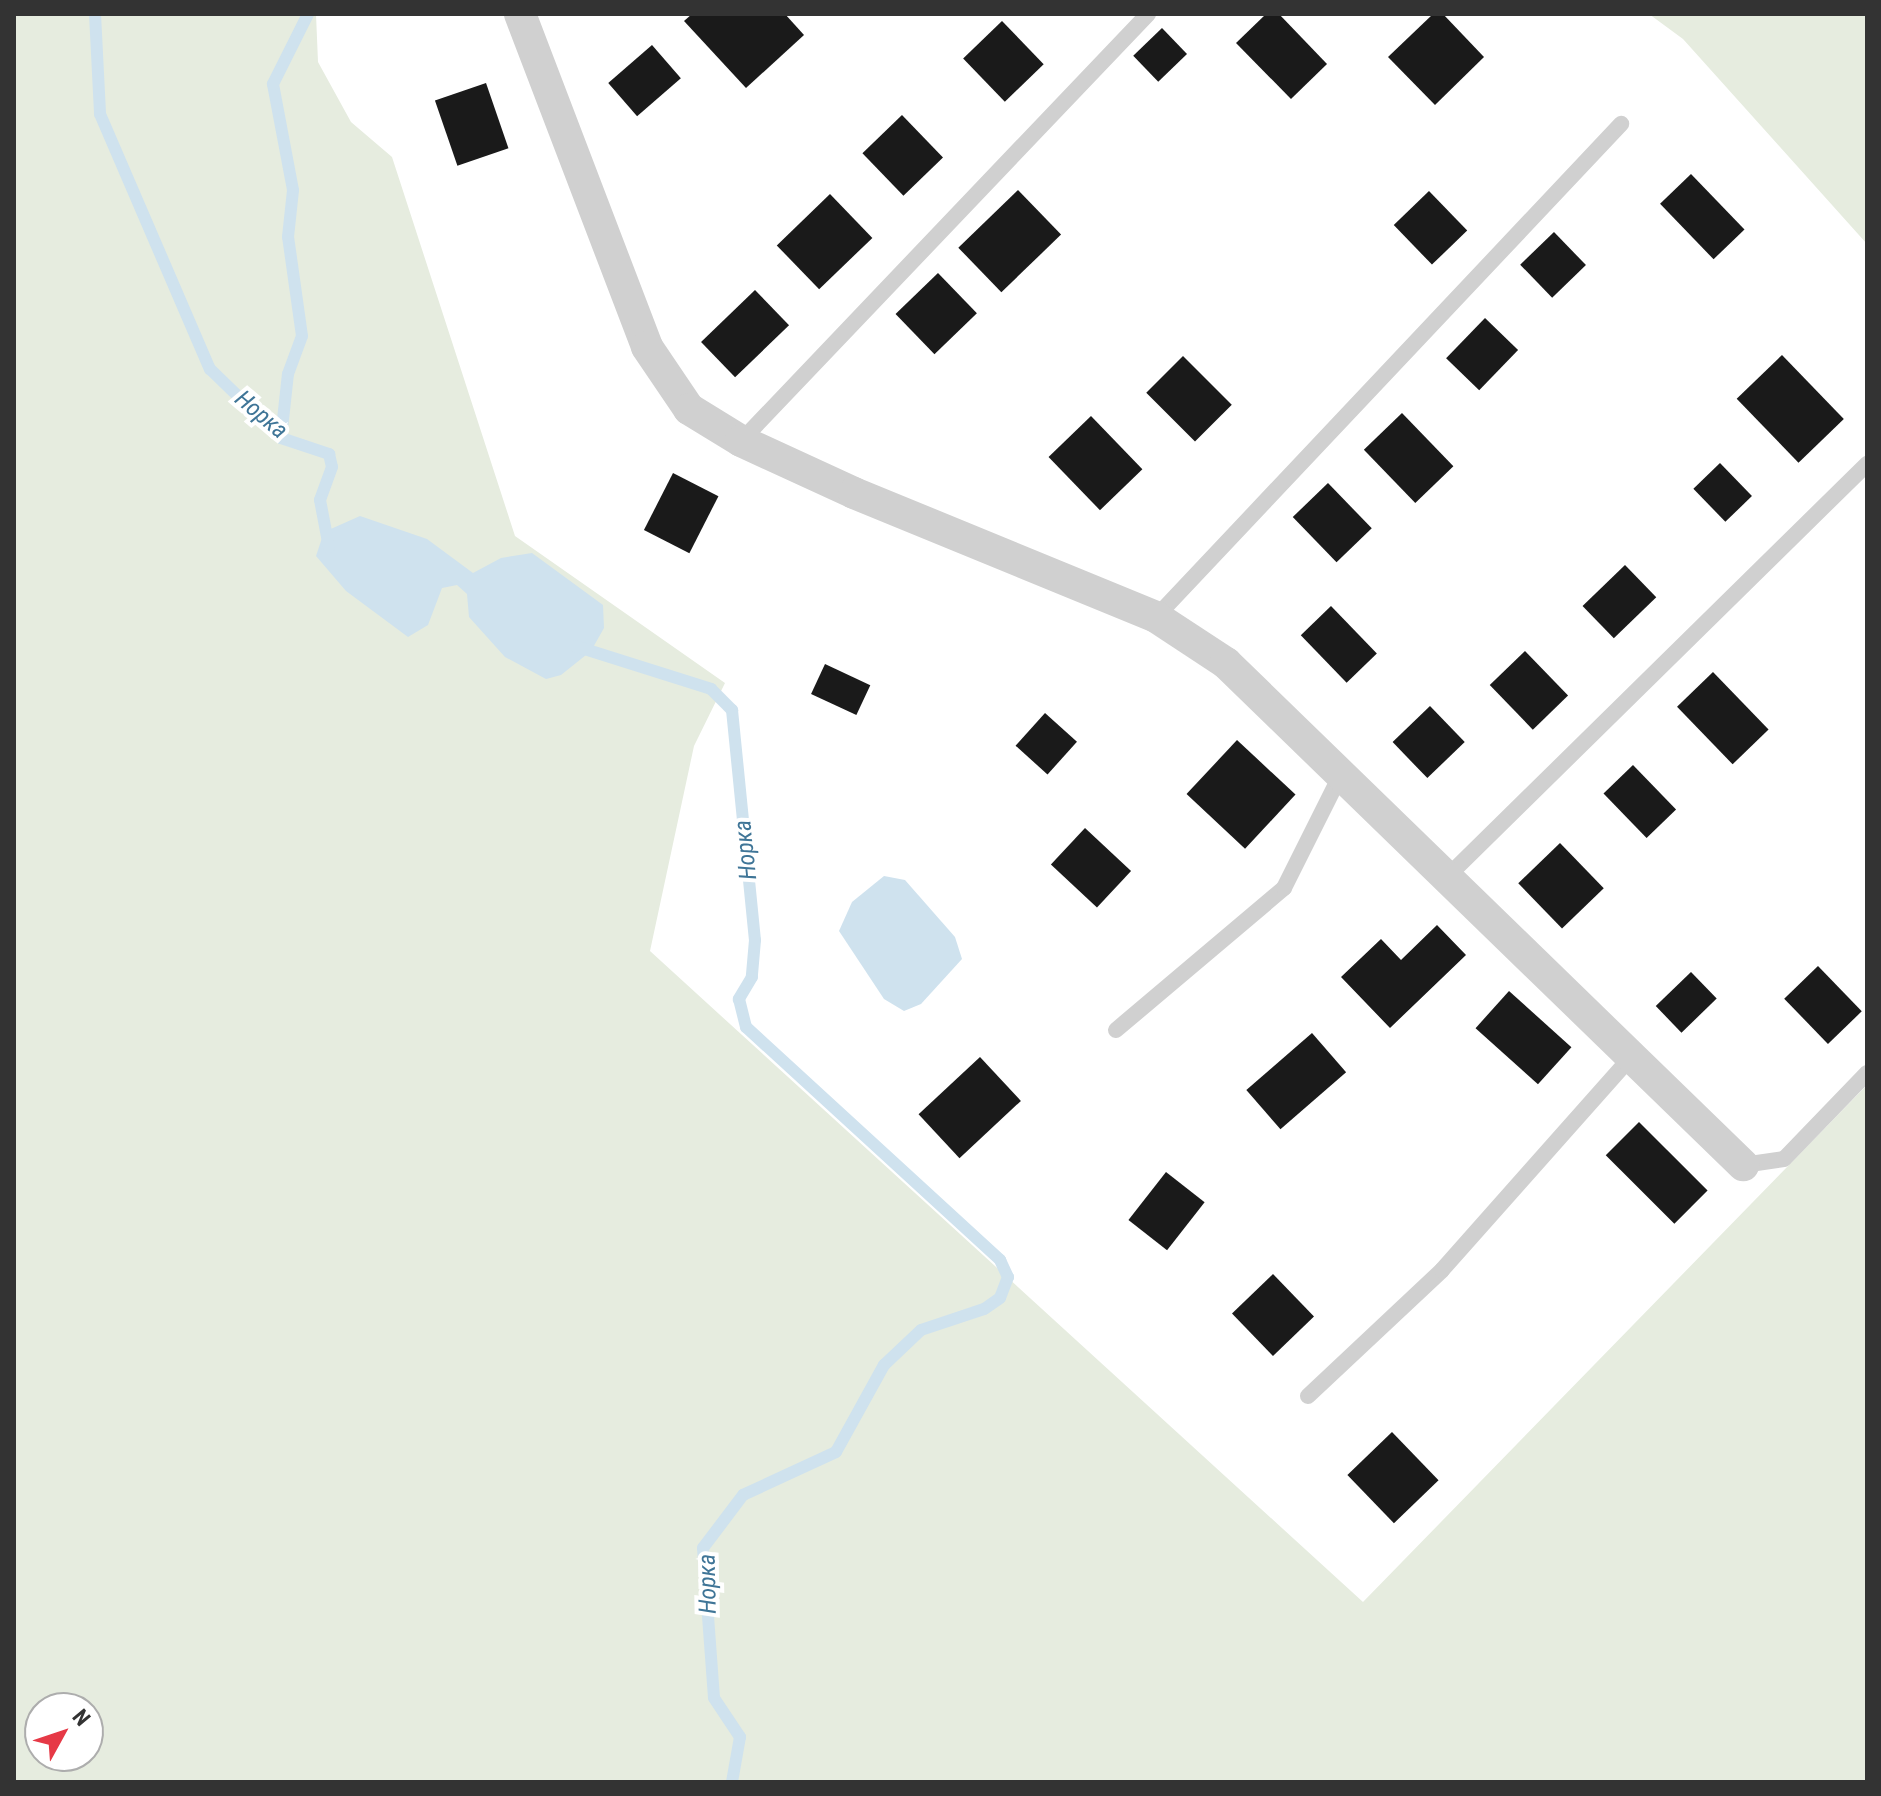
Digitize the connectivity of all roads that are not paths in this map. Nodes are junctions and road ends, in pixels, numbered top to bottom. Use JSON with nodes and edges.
{"nodes":[{"id":1,"x":1148,"y":14,"type":"edge"},
{"id":2,"x":529,"y":18,"type":"edge"},
{"id":3,"x":1621,"y":124,"type":"dead end"},
{"id":4,"x":741,"y":441,"type":"junction"},
{"id":5,"x":1867,"y":464,"type":"edge"},
{"id":6,"x":1156,"y":617,"type":"junction"},
{"id":7,"x":1341,"y":774,"type":"junction"},
{"id":8,"x":1448,"y":876,"type":"junction"},
{"id":9,"x":1116,"y":1030,"type":"dead end"},
{"id":10,"x":1634,"y":1054,"type":"junction"},
{"id":11,"x":1867,"y":1073,"type":"edge"},
{"id":12,"x":1743,"y":1165,"type":"joint"},
{"id":13,"x":1308,"y":1396,"type":"dead end"}],
"edges":[{"from":1,"to":4,"type":"lane"},
{"from":2,"to":4,"type":"street"},
{"from":3,"to":6,"type":"lane"},
{"from":4,"to":6,"type":"street"},
{"from":5,"to":8,"type":"lane"},
{"from":6,"to":7,"type":"street"},
{"from":7,"to":8,"type":"street"},
{"from":7,"to":9,"type":"lane"},
{"from":8,"to":10,"type":"street"},
{"from":10,"to":12,"type":"street"},
{"from":10,"to":13,"type":"lane"},
{"from":11,"to":12,"type":"lane"}]}
